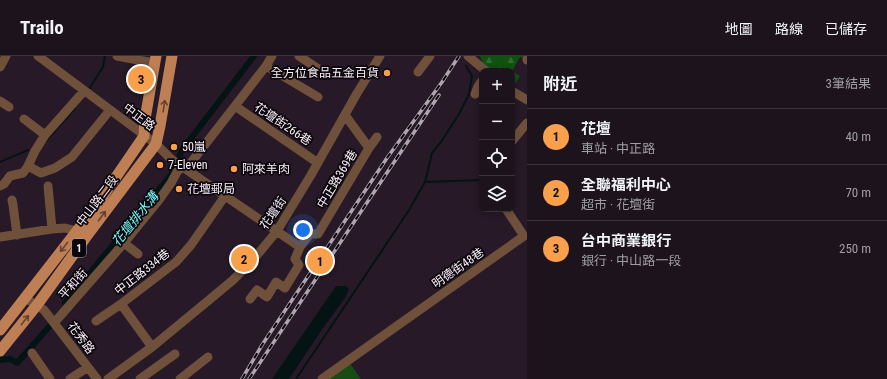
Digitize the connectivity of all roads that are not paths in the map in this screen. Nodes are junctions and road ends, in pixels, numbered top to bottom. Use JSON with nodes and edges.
{"nodes":[{"id":1,"x":6,"y":56,"type":"edge"},
{"id":2,"x":38,"y":56,"type":"edge"},
{"id":3,"x":117,"y":56,"type":"edge"},
{"id":4,"x":172,"y":56,"type":"edge"},
{"id":5,"x":270,"y":56,"type":"edge"},
{"id":6,"x":299,"y":56,"type":"edge"},
{"id":7,"x":380,"y":56,"type":"edge"},
{"id":8,"x":430,"y":56,"type":"edge"},
{"id":9,"x":129,"y":57,"type":"edge"},
{"id":10,"x":470,"y":57,"type":"edge"},
{"id":11,"x":155,"y":60,"type":"edge"},
{"id":12,"x":266,"y":66,"type":"junction"},
{"id":13,"x":0,"y":67,"type":"edge"},
{"id":14,"x":483,"y":68,"type":"edge"},
{"id":15,"x":418,"y":72,"type":"dead end"},
{"id":16,"x":326,"y":74,"type":"dead end"},
{"id":17,"x":479,"y":83,"type":"edge"},
{"id":18,"x":87,"y":93,"type":"junction"},
{"id":19,"x":515,"y":93,"type":"edge"},
{"id":20,"x":475,"y":94,"type":"dead end"},
{"id":21,"x":318,"y":97,"type":"dead end"},
{"id":22,"x":527,"y":100,"type":"edge"},
{"id":23,"x":0,"y":101,"type":"edge"},
{"id":24,"x":235,"y":106,"type":"junction"},
{"id":25,"x":9,"y":107,"type":"dead end"},
{"id":26,"x":110,"y":110,"type":"junction"},
{"id":27,"x":345,"y":115,"type":"junction"},
{"id":28,"x":24,"y":119,"type":"dead end"},
{"id":29,"x":527,"y":123,"type":"edge"},
{"id":30,"x":44,"y":135,"type":"junction"},
{"id":31,"x":144,"y":136,"type":"junction"},
{"id":32,"x":377,"y":137,"type":"dead end"},
{"id":33,"x":513,"y":140,"type":"edge"},
{"id":34,"x":156,"y":144,"type":"junction"},
{"id":35,"x":369,"y":148,"type":"junction"},
{"id":36,"x":318,"y":163,"type":"junction"},
{"id":37,"x":28,"y":166,"type":"junction"},
{"id":38,"x":182,"y":167,"type":"junction"},
{"id":39,"x":0,"y":186,"type":"edge"},
{"id":40,"x":48,"y":186,"type":"dead end"},
{"id":41,"x":225,"y":196,"type":"junction"},
{"id":42,"x":12,"y":200,"type":"dead end"},
{"id":43,"x":508,"y":212,"type":"edge"},
{"id":44,"x":52,"y":229,"type":"junction"},
{"id":45,"x":77,"y":231,"type":"junction"},
{"id":46,"x":277,"y":231,"type":"junction"},
{"id":47,"x":17,"y":234,"type":"junction"},
{"id":48,"x":0,"y":237,"type":"edge"},
{"id":49,"x":124,"y":243,"type":"junction"},
{"id":50,"x":300,"y":247,"type":"junction"},
{"id":51,"x":138,"y":254,"type":"dead end"},
{"id":52,"x":25,"y":298,"type":"junction"},
{"id":53,"x":250,"y":299,"type":"dead end"},
{"id":54,"x":121,"y":304,"type":"junction"},
{"id":55,"x":37,"y":305,"type":"junction"},
{"id":56,"x":96,"y":321,"type":"dead end"},
{"id":57,"x":54,"y":322,"type":"junction"},
{"id":58,"x":0,"y":330,"type":"edge"},
{"id":59,"x":152,"y":346,"type":"junction"},
{"id":60,"x":0,"y":351,"type":"edge"},
{"id":61,"x":32,"y":353,"type":"dead end"},
{"id":62,"x":175,"y":354,"type":"dead end"},
{"id":63,"x":208,"y":357,"type":"dead end"},
{"id":64,"x":88,"y":367,"type":"junction"},
{"id":65,"x":50,"y":379,"type":"edge"},
{"id":66,"x":70,"y":379,"type":"edge"},
{"id":67,"x":97,"y":379,"type":"edge"},
{"id":68,"x":108,"y":379,"type":"edge"},
{"id":69,"x":140,"y":379,"type":"edge"},
{"id":70,"x":180,"y":379,"type":"edge"},
{"id":71,"x":322,"y":379,"type":"edge"}],
"edges":[{"from":1,"to":13,"type":"street"},
{"from":2,"to":18,"type":"street","name":"中正路"},
{"from":3,"to":9,"type":"street"},
{"from":34,"to":4,"type":"main road","number":"1","one_way":true},
{"from":5,"to":12,"type":"street","name":"平和街"},
{"from":6,"to":16,"type":"street"},
{"from":7,"to":27,"type":"street","name":"花壇街"},
{"from":8,"to":15,"type":"street"},
{"from":9,"to":11,"type":"street"},
{"from":10,"to":14,"type":"street"},
{"from":11,"to":31,"type":"main road"},
{"from":12,"to":21,"type":"street"},
{"from":12,"to":24,"type":"street","name":"平和街"},
{"from":17,"to":20,"type":"street"},
{"from":18,"to":26,"type":"street","name":"中正路"},
{"from":18,"to":30,"type":"street"},
{"from":19,"to":22,"type":"street"},
{"from":23,"to":25,"type":"street"},
{"from":24,"to":36,"type":"street","name":"花壇街266巷"},
{"from":24,"to":38,"type":"street","name":"平和街"},
{"from":26,"to":31,"type":"street","name":"中正路"},
{"from":26,"to":37,"type":"street"},
{"from":27,"to":35,"type":"street"},
{"from":27,"to":36,"type":"street","name":"花壇街"},
{"from":28,"to":30,"type":"street"},
{"from":29,"to":33,"type":"street"},
{"from":30,"to":37,"type":"street"},
{"from":31,"to":34,"type":"street","name":"中正路"},
{"from":31,"to":45,"type":"main road","name":"中山路二段","number":"1"},
{"from":32,"to":35,"type":"street","name":"中正路369巷"},
{"from":34,"to":38,"type":"street","name":"中正路"},
{"from":55,"to":34,"type":"main road","name":"中山路二段","number":"1","one_way":true},
{"from":35,"to":50,"type":"street","name":"中正路369巷"},
{"from":36,"to":46,"type":"street","name":"花壇街"},
{"from":37,"to":39,"type":"street"},
{"from":38,"to":41,"type":"street"},
{"from":38,"to":49,"type":"street","name":"平和街"},
{"from":40,"to":44,"type":"street"},
{"from":41,"to":46,"type":"street"},
{"from":41,"to":54,"type":"street","name":"中正路334巷"},
{"from":42,"to":47,"type":"street"},
{"from":43,"to":71,"type":"street","name":"明德街48巷"},
{"from":44,"to":45,"type":"street"},
{"from":44,"to":47,"type":"street"},
{"from":45,"to":52,"type":"main road","name":"中山路二段","number":"1","one_way":true},
{"from":46,"to":50,"type":"street"},
{"from":46,"to":59,"type":"street","name":"花壇街"},
{"from":47,"to":48,"type":"street"},
{"from":49,"to":51,"type":"street"},
{"from":49,"to":57,"type":"street","name":"平和街"},
{"from":50,"to":53,"type":"street"},
{"from":52,"to":55,"type":"street","name":"花秀路"},
{"from":52,"to":58,"type":"main road","name":"中山路二段","number":"1"},
{"from":54,"to":56,"type":"street","name":"中正路334巷"},
{"from":54,"to":59,"type":"street"},
{"from":55,"to":57,"type":"street","name":"花秀路"},
{"from":60,"to":55,"type":"main road","name":"中山路二段","number":"1","one_way":true},
{"from":57,"to":64,"type":"street","name":"花秀路"},
{"from":59,"to":68,"type":"street","name":"花壇街"},
{"from":61,"to":65,"type":"street"},
{"from":62,"to":69,"type":"street"},
{"from":63,"to":70,"type":"street"},
{"from":64,"to":66,"type":"street"},
{"from":64,"to":67,"type":"street","name":"花秀路"}]}
